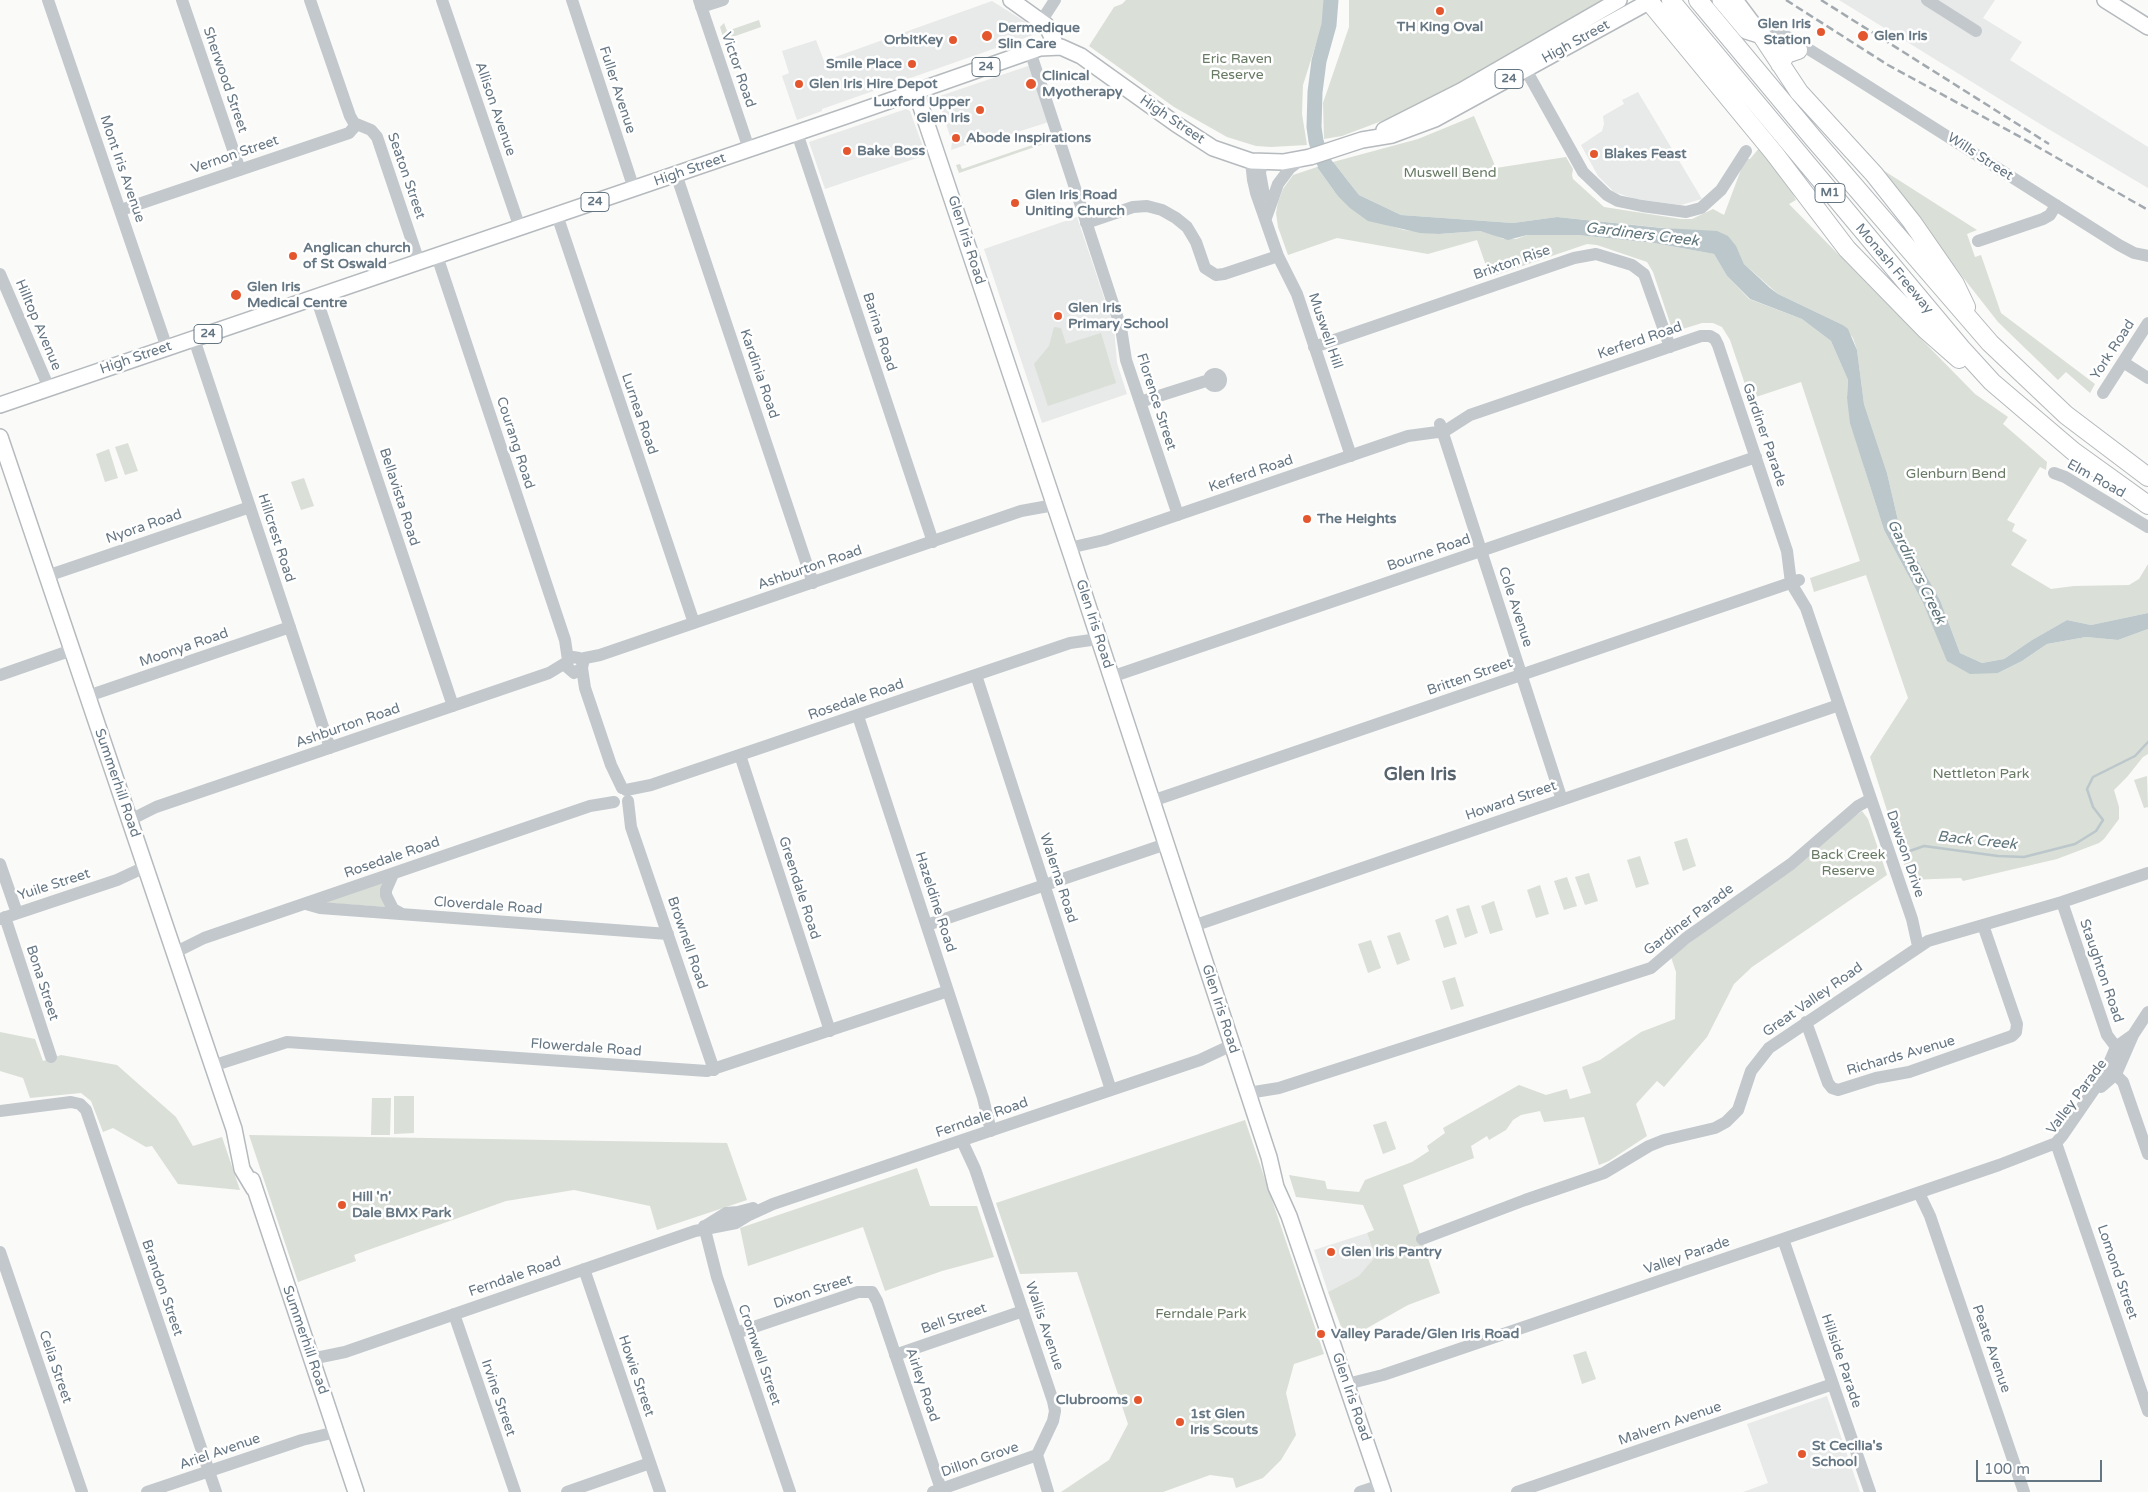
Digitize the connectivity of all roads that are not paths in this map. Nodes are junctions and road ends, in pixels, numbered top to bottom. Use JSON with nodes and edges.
{"nodes":[{"id":1,"x":48,"y":0,"type":"edge"},
{"id":2,"x":182,"y":0,"type":"edge"},
{"id":3,"x":310,"y":0,"type":"edge"},
{"id":4,"x":442,"y":0,"type":"edge"},
{"id":5,"x":572,"y":0,"type":"edge"},
{"id":6,"x":723,"y":0,"type":"edge"},
{"id":7,"x":1011,"y":0,"type":"edge"},
{"id":8,"x":1055,"y":0,"type":"edge"},
{"id":9,"x":1619,"y":0,"type":"edge"},
{"id":10,"x":1698,"y":0,"type":"edge"},
{"id":11,"x":1720,"y":0,"type":"edge"},
{"id":12,"x":1735,"y":0,"type":"edge"},
{"id":13,"x":1927,"y":0,"type":"edge"},
{"id":14,"x":2105,"y":0,"type":"edge"},
{"id":15,"x":1650,"y":1,"type":"edge"},
{"id":16,"x":1671,"y":1,"type":"edge"},
{"id":17,"x":700,"y":4,"type":"edge"},
{"id":18,"x":1042,"y":20,"type":"junction"},
{"id":19,"x":1752,"y":21,"type":"junction"},
{"id":20,"x":2148,"y":27,"type":"edge"},
{"id":21,"x":1976,"y":31,"type":"dead end"},
{"id":22,"x":1762,"y":36,"type":"junction"},
{"id":23,"x":1057,"y":46,"type":"junction"},
{"id":24,"x":1798,"y":50,"type":"junction"},
{"id":25,"x":1030,"y":51,"type":"junction"},
{"id":26,"x":1826,"y":61,"type":"junction"},
{"id":27,"x":1522,"y":63,"type":"junction"},
{"id":28,"x":1780,"y":64,"type":"junction"},
{"id":29,"x":916,"y":92,"type":"junction"},
{"id":30,"x":356,"y":125,"type":"junction"},
{"id":31,"x":797,"y":133,"type":"junction"},
{"id":32,"x":750,"y":149,"type":"junction"},
{"id":33,"x":1746,"y":151,"type":"dead end"},
{"id":34,"x":1307,"y":157,"type":"junction"},
{"id":35,"x":1256,"y":161,"type":"junction"},
{"id":36,"x":240,"y":170,"type":"junction"},
{"id":37,"x":676,"y":174,"type":"junction"},
{"id":38,"x":634,"y":189,"type":"junction"},
{"id":39,"x":2056,"y":205,"type":"junction"},
{"id":40,"x":121,"y":210,"type":"junction"},
{"id":41,"x":557,"y":215,"type":"junction"},
{"id":42,"x":1266,"y":218,"type":"junction"},
{"id":43,"x":1086,"y":222,"type":"junction"},
{"id":44,"x":520,"y":228,"type":"junction"},
{"id":45,"x":1978,"y":241,"type":"dead end"},
{"id":46,"x":2134,"y":253,"type":"junction"},
{"id":47,"x":437,"y":256,"type":"junction"},
{"id":48,"x":1278,"y":256,"type":"junction"},
{"id":49,"x":2148,"y":256,"type":"edge"},
{"id":50,"x":419,"y":262,"type":"junction"},
{"id":51,"x":2148,"y":265,"type":"edge"},
{"id":52,"x":0,"y":274,"type":"edge"},
{"id":53,"x":316,"y":297,"type":"junction"},
{"id":54,"x":1970,"y":322,"type":"junction"},
{"id":55,"x":2148,"y":323,"type":"edge"},
{"id":56,"x":1706,"y":335,"type":"joint"},
{"id":57,"x":194,"y":339,"type":"junction"},
{"id":58,"x":1314,"y":347,"type":"junction"},
{"id":59,"x":1670,"y":347,"type":"junction"},
{"id":60,"x":166,"y":348,"type":"junction"},
{"id":61,"x":2123,"y":362,"type":"junction"},
{"id":62,"x":2148,"y":378,"type":"edge"},
{"id":63,"x":1209,"y":380,"type":"dead end"},
{"id":64,"x":1992,"y":382,"type":"junction"},
{"id":65,"x":49,"y":388,"type":"junction"},
{"id":66,"x":2102,"y":393,"type":"dead end"},
{"id":67,"x":1140,"y":402,"type":"junction"},
{"id":68,"x":0,"y":405,"type":"edge"},
{"id":69,"x":1441,"y":428,"type":"junction"},
{"id":70,"x":0,"y":437,"type":"edge"},
{"id":71,"x":1352,"y":456,"type":"junction"},
{"id":72,"x":1756,"y":457,"type":"junction"},
{"id":73,"x":2054,"y":474,"type":"dead end"},
{"id":74,"x":2148,"y":477,"type":"edge"},
{"id":75,"x":1053,"y":501,"type":"junction"},
{"id":76,"x":2148,"y":505,"type":"edge"},
{"id":77,"x":250,"y":507,"type":"junction"},
{"id":78,"x":1178,"y":515,"type":"junction"},
{"id":79,"x":2148,"y":527,"type":"edge"},
{"id":80,"x":933,"y":542,"type":"junction"},
{"id":81,"x":1481,"y":551,"type":"junction"},
{"id":82,"x":1070,"y":553,"type":"junction"},
{"id":83,"x":47,"y":576,"type":"junction"},
{"id":84,"x":1795,"y":581,"type":"junction"},
{"id":85,"x":813,"y":583,"type":"junction"},
{"id":86,"x":694,"y":623,"type":"junction"},
{"id":87,"x":290,"y":628,"type":"junction"},
{"id":88,"x":1097,"y":634,"type":"junction"},
{"id":89,"x":72,"y":650,"type":"junction"},
{"id":90,"x":575,"y":664,"type":"junction"},
{"id":91,"x":0,"y":675,"type":"edge"},
{"id":92,"x":976,"y":675,"type":"junction"},
{"id":93,"x":1522,"y":675,"type":"junction"},
{"id":94,"x":1111,"y":677,"type":"junction"},
{"id":95,"x":88,"y":696,"type":"junction"},
{"id":96,"x":1839,"y":705,"type":"junction"},
{"id":97,"x":453,"y":706,"type":"junction"},
{"id":98,"x":858,"y":716,"type":"junction"},
{"id":99,"x":330,"y":748,"type":"junction"},
{"id":100,"x":740,"y":755,"type":"junction"},
{"id":101,"x":621,"y":796,"type":"junction"},
{"id":102,"x":1871,"y":799,"type":"junction"},
{"id":103,"x":1562,"y":800,"type":"junction"},
{"id":104,"x":1152,"y":801,"type":"junction"},
{"id":105,"x":128,"y":816,"type":"junction"},
{"id":106,"x":1166,"y":844,"type":"junction"},
{"id":107,"x":0,"y":864,"type":"edge"},
{"id":108,"x":147,"y":871,"type":"junction"},
{"id":109,"x":2148,"y":872,"type":"edge"},
{"id":110,"x":392,"y":874,"type":"junction"},
{"id":111,"x":1045,"y":886,"type":"junction"},
{"id":112,"x":2062,"y":902,"type":"junction"},
{"id":113,"x":306,"y":904,"type":"junction"},
{"id":114,"x":402,"y":914,"type":"junction"},
{"id":115,"x":7,"y":917,"type":"edge"},
{"id":116,"x":927,"y":925,"type":"junction"},
{"id":117,"x":1983,"y":925,"type":"junction"},
{"id":118,"x":1193,"y":926,"type":"junction"},
{"id":119,"x":668,"y":934,"type":"junction"},
{"id":120,"x":1921,"y":944,"type":"junction"},
{"id":121,"x":173,"y":949,"type":"junction"},
{"id":122,"x":948,"y":990,"type":"junction"},
{"id":123,"x":2148,"y":1012,"type":"edge"},
{"id":124,"x":1806,"y":1022,"type":"junction"},
{"id":125,"x":830,"y":1030,"type":"junction"},
{"id":126,"x":2132,"y":1035,"type":"junction"},
{"id":127,"x":2116,"y":1047,"type":"junction"},
{"id":128,"x":1233,"y":1050,"type":"junction"},
{"id":129,"x":52,"y":1057,"type":"dead end"},
{"id":130,"x":212,"y":1066,"type":"junction"},
{"id":131,"x":714,"y":1070,"type":"junction"},
{"id":132,"x":2112,"y":1071,"type":"junction"},
{"id":133,"x":1112,"y":1090,"type":"junction"},
{"id":134,"x":1249,"y":1098,"type":"junction"},
{"id":135,"x":0,"y":1110,"type":"edge"},
{"id":136,"x":994,"y":1130,"type":"junction"},
{"id":137,"x":966,"y":1139,"type":"junction"},
{"id":138,"x":2057,"y":1145,"type":"junction"},
{"id":139,"x":2148,"y":1154,"type":"edge"},
{"id":140,"x":1922,"y":1192,"type":"junction"},
{"id":141,"x":701,"y":1228,"type":"junction"},
{"id":142,"x":1422,"y":1239,"type":"dead end"},
{"id":143,"x":1784,"y":1239,"type":"junction"},
{"id":144,"x":0,"y":1252,"type":"edge"},
{"id":145,"x":584,"y":1269,"type":"junction"},
{"id":146,"x":872,"y":1292,"type":"joint"},
{"id":147,"x":1023,"y":1311,"type":"junction"},
{"id":148,"x":454,"y":1314,"type":"junction"},
{"id":149,"x":736,"y":1333,"type":"junction"},
{"id":150,"x":896,"y":1355,"type":"junction"},
{"id":151,"x":313,"y":1364,"type":"junction"},
{"id":152,"x":1833,"y":1384,"type":"junction"},
{"id":153,"x":1348,"y":1388,"type":"junction"},
{"id":154,"x":2148,"y":1411,"type":"edge"},
{"id":155,"x":334,"y":1428,"type":"junction"},
{"id":156,"x":1037,"y":1455,"type":"junction"},
{"id":157,"x":650,"y":1463,"type":"junction"},
{"id":158,"x":208,"y":1471,"type":"junction"},
{"id":159,"x":1382,"y":1488,"type":"edge"},
{"id":160,"x":937,"y":1490,"type":"edge"},
{"id":161,"x":82,"y":1492,"type":"edge"},
{"id":162,"x":147,"y":1492,"type":"edge"},
{"id":163,"x":216,"y":1492,"type":"edge"},
{"id":164,"x":356,"y":1492,"type":"edge"},
{"id":165,"x":515,"y":1492,"type":"edge"},
{"id":166,"x":567,"y":1492,"type":"edge"},
{"id":167,"x":660,"y":1492,"type":"edge"},
{"id":168,"x":790,"y":1492,"type":"edge"},
{"id":169,"x":1048,"y":1492,"type":"edge"},
{"id":170,"x":1360,"y":1492,"type":"edge"},
{"id":171,"x":1517,"y":1492,"type":"edge"},
{"id":172,"x":1870,"y":1492,"type":"edge"},
{"id":173,"x":2024,"y":1492,"type":"edge"}],
"edges":[{"from":1,"to":40,"type":"street","name":"Mont Iris Avenue"},
{"from":2,"to":36,"type":"street","name":"Sherwood Street"},
{"from":3,"to":30,"type":"street"},
{"from":4,"to":44,"type":"street","name":"Allison Avenue"},
{"from":5,"to":38,"type":"street","name":"Fuller Avenue"},
{"from":6,"to":17,"type":"street"},
{"from":7,"to":18,"type":"main road"},
{"from":8,"to":18,"type":"street"},
{"from":9,"to":27,"type":"main road","name":"High Street","number":"24"},
{"from":10,"to":54,"type":"highway","name":"Monash Freeway","number":"M1"},
{"from":11,"to":22,"type":"main road","name":"Wills Street"},
{"from":12,"to":19,"type":"main road","name":"Wills Street"},
{"from":13,"to":21,"type":"street"},
{"from":14,"to":20,"type":"main road"},
{"from":15,"to":27,"type":"main road","name":"High Street","number":"24"},
{"from":15,"to":64,"type":"highway"},
{"from":16,"to":64,"type":"highway","name":"Monash Freeway","number":"M1"},
{"from":17,"to":32,"type":"street","name":"Victor Road"},
{"from":18,"to":23,"type":"main road"},
{"from":19,"to":22,"type":"main road","name":"Wills Street"},
{"from":19,"to":26,"type":"street","name":"Wills Street"},
{"from":22,"to":24,"type":"street","name":"Wills Street"},
{"from":22,"to":28,"type":"highway"},
{"from":23,"to":25,"type":"main road","name":"High Street","number":"24"},
{"from":23,"to":35,"type":"main road","name":"High Street","number":"24"},
{"from":24,"to":26,"type":"street","name":"Wills Street"},
{"from":24,"to":28,"type":"highway"},
{"from":25,"to":29,"type":"main road","name":"High Street","number":"24"},
{"from":25,"to":43,"type":"street","name":"Florence Street"},
{"from":26,"to":39,"type":"street","name":"Wills Street"},
{"from":27,"to":33,"type":"street"},
{"from":27,"to":34,"type":"main road","name":"High Street","number":"24"},
{"from":28,"to":54,"type":"highway"},
{"from":29,"to":31,"type":"main road","name":"High Street","number":"24"},
{"from":29,"to":75,"type":"main road","name":"Glen Iris Road"},
{"from":30,"to":36,"type":"street","name":"Vernon Street"},
{"from":30,"to":50,"type":"street","name":"Seaton Street"},
{"from":31,"to":32,"type":"main road","name":"High Street","number":"24"},
{"from":31,"to":80,"type":"street","name":"Barina Road"},
{"from":32,"to":37,"type":"main road","name":"High Street","number":"24"},
{"from":34,"to":35,"type":"main road","name":"High Street","number":"24"},
{"from":34,"to":42,"type":"street"},
{"from":35,"to":42,"type":"street","name":"Muswell Hill"},
{"from":36,"to":40,"type":"street","name":"Vernon Street"},
{"from":37,"to":38,"type":"main road","name":"High Street","number":"24"},
{"from":37,"to":85,"type":"street","name":"Kardinia Road"},
{"from":38,"to":41,"type":"main road","name":"High Street","number":"24"},
{"from":39,"to":45,"type":"street"},
{"from":39,"to":46,"type":"street","name":"Wills Street"},
{"from":40,"to":60,"type":"street","name":"Mont Iris Avenue"},
{"from":41,"to":44,"type":"main road","name":"High Street","number":"24"},
{"from":41,"to":86,"type":"street","name":"Lurnea Road"},
{"from":42,"to":48,"type":"street","name":"Muswell Hill"},
{"from":43,"to":48,"type":"street"},
{"from":43,"to":67,"type":"street","name":"Florence Street"},
{"from":44,"to":47,"type":"main road","name":"High Street","number":"24"},
{"from":46,"to":49,"type":"street","name":"Wills Street"},
{"from":46,"to":51,"type":"street","name":"Wills Street"},
{"from":47,"to":50,"type":"main road","name":"High Street","number":"24"},
{"from":47,"to":90,"type":"street","name":"Courang Road"},
{"from":48,"to":58,"type":"street","name":"Muswell Hill"},
{"from":50,"to":53,"type":"main road","name":"High Street","number":"24"},
{"from":52,"to":65,"type":"street","name":"Hilltop Avenue"},
{"from":53,"to":57,"type":"main road","name":"High Street","number":"24"},
{"from":53,"to":97,"type":"street","name":"Bellavista Road"},
{"from":54,"to":74,"type":"highway","name":"Monash Freeway","number":"M1"},
{"from":55,"to":61,"type":"street","name":"York Road"},
{"from":56,"to":59,"type":"street","name":"Kerferd Road"},
{"from":56,"to":72,"type":"street","name":"Gardiner Parade"},
{"from":57,"to":60,"type":"main road","name":"High Street","number":"24"},
{"from":57,"to":77,"type":"street","name":"Hillcrest Road"},
{"from":58,"to":59,"type":"street","name":"Brixton Rise"},
{"from":58,"to":71,"type":"street","name":"Muswell Hill"},
{"from":59,"to":69,"type":"street","name":"Kerferd Road"},
{"from":60,"to":65,"type":"main road","name":"High Street","number":"24"},
{"from":61,"to":62,"type":"street"},
{"from":61,"to":66,"type":"street","name":"York Road"},
{"from":63,"to":67,"type":"street"},
{"from":64,"to":76,"type":"highway","name":"Monash Freeway","number":"M1"},
{"from":65,"to":68,"type":"main road","name":"High Street","number":"24"},
{"from":67,"to":78,"type":"street","name":"Florence Street"},
{"from":69,"to":71,"type":"street","name":"Kerferd Road"},
{"from":69,"to":81,"type":"street","name":"Cole Avenue"},
{"from":70,"to":83,"type":"main road","name":"Summerhill Road"},
{"from":71,"to":78,"type":"street","name":"Kerferd Road"},
{"from":72,"to":81,"type":"street","name":"Bourne Road"},
{"from":72,"to":84,"type":"street","name":"Gardiner Parade"},
{"from":73,"to":79,"type":"street","name":"Elm Road"},
{"from":75,"to":80,"type":"street","name":"Ashburton Road"},
{"from":75,"to":82,"type":"main road","name":"Glen Iris Road"},
{"from":77,"to":83,"type":"street","name":"Nyora Road"},
{"from":77,"to":87,"type":"street","name":"Hillcrest Road"},
{"from":78,"to":82,"type":"street","name":"Kerferd Road"},
{"from":80,"to":85,"type":"street","name":"Ashburton Road"},
{"from":81,"to":93,"type":"street","name":"Cole Avenue"},
{"from":81,"to":94,"type":"street","name":"Bourne Road"},
{"from":82,"to":88,"type":"main road","name":"Glen Iris Road"},
{"from":83,"to":89,"type":"main road","name":"Summerhill Road"},
{"from":84,"to":93,"type":"street","name":"Britten Street"},
{"from":84,"to":96,"type":"street","name":"Gardiner Parade"},
{"from":85,"to":86,"type":"street","name":"Ashburton Road"},
{"from":86,"to":90,"type":"street","name":"Ashburton Road"},
{"from":87,"to":95,"type":"street","name":"Moonya Road"},
{"from":87,"to":99,"type":"street","name":"Hillcrest Road"},
{"from":88,"to":92,"type":"street","name":"Rosedale Road"},
{"from":88,"to":94,"type":"main road","name":"Glen Iris Road"},
{"from":89,"to":91,"type":"street"},
{"from":89,"to":95,"type":"main road","name":"Summerhill Road"},
{"from":90,"to":97,"type":"street","name":"Ashburton Road"},
{"from":90,"to":101,"type":"street","name":"Brownell Road"},
{"from":92,"to":98,"type":"street","name":"Rosedale Road"},
{"from":92,"to":111,"type":"street","name":"Walerna Road"},
{"from":93,"to":103,"type":"street","name":"Cole Avenue"},
{"from":93,"to":104,"type":"street","name":"Britten Street"},
{"from":94,"to":104,"type":"main road","name":"Glen Iris Road"},
{"from":95,"to":105,"type":"main road","name":"Summerhill Road"},
{"from":96,"to":102,"type":"street","name":"Gardiner Parade"},
{"from":96,"to":103,"type":"street","name":"Howard Street"},
{"from":97,"to":99,"type":"street","name":"Ashburton Road"},
{"from":98,"to":100,"type":"street","name":"Rosedale Road"},
{"from":98,"to":116,"type":"street","name":"Hazeldine Road"},
{"from":99,"to":105,"type":"street","name":"Ashburton Road"},
{"from":100,"to":101,"type":"street","name":"Rosedale Road"},
{"from":100,"to":125,"type":"street","name":"Greendale Road"},
{"from":101,"to":110,"type":"street","name":"Rosedale Road"},
{"from":101,"to":119,"type":"street","name":"Brownell Road"},
{"from":102,"to":120,"type":"street","name":"Dawson Drive"},
{"from":102,"to":134,"type":"street","name":"Gardiner Parade"},
{"from":103,"to":118,"type":"street","name":"Howard Street"},
{"from":104,"to":106,"type":"main road","name":"Glen Iris Road"},
{"from":105,"to":108,"type":"main road","name":"Summerhill Road"},
{"from":106,"to":111,"type":"street"},
{"from":106,"to":118,"type":"main road","name":"Glen Iris Road"},
{"from":107,"to":115,"type":"street","name":"Bona Street"},
{"from":108,"to":115,"type":"street","name":"Yuile Street"},
{"from":108,"to":121,"type":"main road","name":"Summerhill Road"},
{"from":109,"to":112,"type":"street","name":"Great Valley Road"},
{"from":110,"to":113,"type":"street","name":"Rosedale Road"},
{"from":110,"to":114,"type":"street"},
{"from":111,"to":116,"type":"street"},
{"from":111,"to":133,"type":"street","name":"Walerna Road"},
{"from":112,"to":117,"type":"street","name":"Great Valley Road"},
{"from":112,"to":127,"type":"street","name":"Staughton Road"},
{"from":113,"to":114,"type":"street","name":"Cloverdale Road"},
{"from":113,"to":121,"type":"street","name":"Rosedale Road"},
{"from":114,"to":119,"type":"street","name":"Cloverdale Road"},
{"from":115,"to":129,"type":"street","name":"Bona Street"},
{"from":116,"to":122,"type":"street","name":"Hazeldine Road"},
{"from":117,"to":120,"type":"street","name":"Great Valley Road"},
{"from":117,"to":124,"type":"street","name":"Richards Avenue"},
{"from":118,"to":128,"type":"main road","name":"Glen Iris Road"},
{"from":119,"to":131,"type":"street","name":"Brownell Road"},
{"from":120,"to":124,"type":"street","name":"Great Valley Road"},
{"from":121,"to":130,"type":"main road","name":"Summerhill Road"},
{"from":122,"to":125,"type":"street","name":"Flowerdale Road"},
{"from":122,"to":136,"type":"street","name":"Hazeldine Road"},
{"from":123,"to":126,"type":"street","name":"Valley Parade"},
{"from":124,"to":142,"type":"street","name":"Great Valley Road"},
{"from":125,"to":131,"type":"street","name":"Flowerdale Road"},
{"from":126,"to":127,"type":"street","name":"Valley Parade"},
{"from":126,"to":132,"type":"street","name":"Valley Parade"},
{"from":127,"to":132,"type":"street","name":"Valley Parade"},
{"from":128,"to":133,"type":"street","name":"Ferndale Road"},
{"from":128,"to":134,"type":"main road","name":"Glen Iris Road"},
{"from":130,"to":131,"type":"street","name":"Flowerdale Road"},
{"from":130,"to":151,"type":"main road","name":"Summerhill Road"},
{"from":132,"to":138,"type":"street","name":"Valley Parade"},
{"from":132,"to":139,"type":"street"},
{"from":133,"to":136,"type":"street","name":"Ferndale Road"},
{"from":134,"to":153,"type":"main road","name":"Glen Iris Road"},
{"from":135,"to":158,"type":"street","name":"Brandon Street"},
{"from":136,"to":137,"type":"street","name":"Ferndale Road"},
{"from":137,"to":141,"type":"street","name":"Ferndale Road"},
{"from":137,"to":147,"type":"street","name":"Wallis Avenue"},
{"from":138,"to":140,"type":"street","name":"Valley Parade"},
{"from":138,"to":154,"type":"street","name":"Lomond Street"},
{"from":140,"to":143,"type":"street","name":"Valley Parade"},
{"from":140,"to":173,"type":"street","name":"Peate Avenue"},
{"from":141,"to":145,"type":"street","name":"Ferndale Road"},
{"from":141,"to":149,"type":"street","name":"Cromwell Street"},
{"from":143,"to":152,"type":"street","name":"Hillside Parade"},
{"from":143,"to":153,"type":"street","name":"Valley Parade"},
{"from":144,"to":161,"type":"street","name":"Celia Street"},
{"from":145,"to":148,"type":"street","name":"Ferndale Road"},
{"from":145,"to":157,"type":"street","name":"Howie Street"},
{"from":146,"to":149,"type":"street","name":"Dixon Street"},
{"from":146,"to":150,"type":"street","name":"Airley Road"},
{"from":147,"to":150,"type":"street","name":"Bell Street"},
{"from":147,"to":156,"type":"street","name":"Wallis Avenue"},
{"from":148,"to":151,"type":"street","name":"Ferndale Road"},
{"from":148,"to":165,"type":"street","name":"Irvine Street"},
{"from":149,"to":168,"type":"street","name":"Cromwell Street"},
{"from":150,"to":160,"type":"street","name":"Airley Road"},
{"from":151,"to":155,"type":"main road","name":"Summerhill Road"},
{"from":152,"to":171,"type":"street","name":"Malvern Avenue"},
{"from":152,"to":172,"type":"street","name":"Hillside Parade"},
{"from":153,"to":159,"type":"main road","name":"Glen Iris Road"},
{"from":155,"to":158,"type":"street","name":"Ariel Avenue"},
{"from":155,"to":164,"type":"main road","name":"Summerhill Road"},
{"from":156,"to":160,"type":"street","name":"Dillon Grove"},
{"from":156,"to":169,"type":"street"},
{"from":157,"to":166,"type":"street"},
{"from":157,"to":167,"type":"street","name":"Howie Street"},
{"from":158,"to":162,"type":"street","name":"Ariel Avenue"},
{"from":158,"to":163,"type":"street","name":"Brandon Street"},
{"from":159,"to":170,"type":"street"}]}
